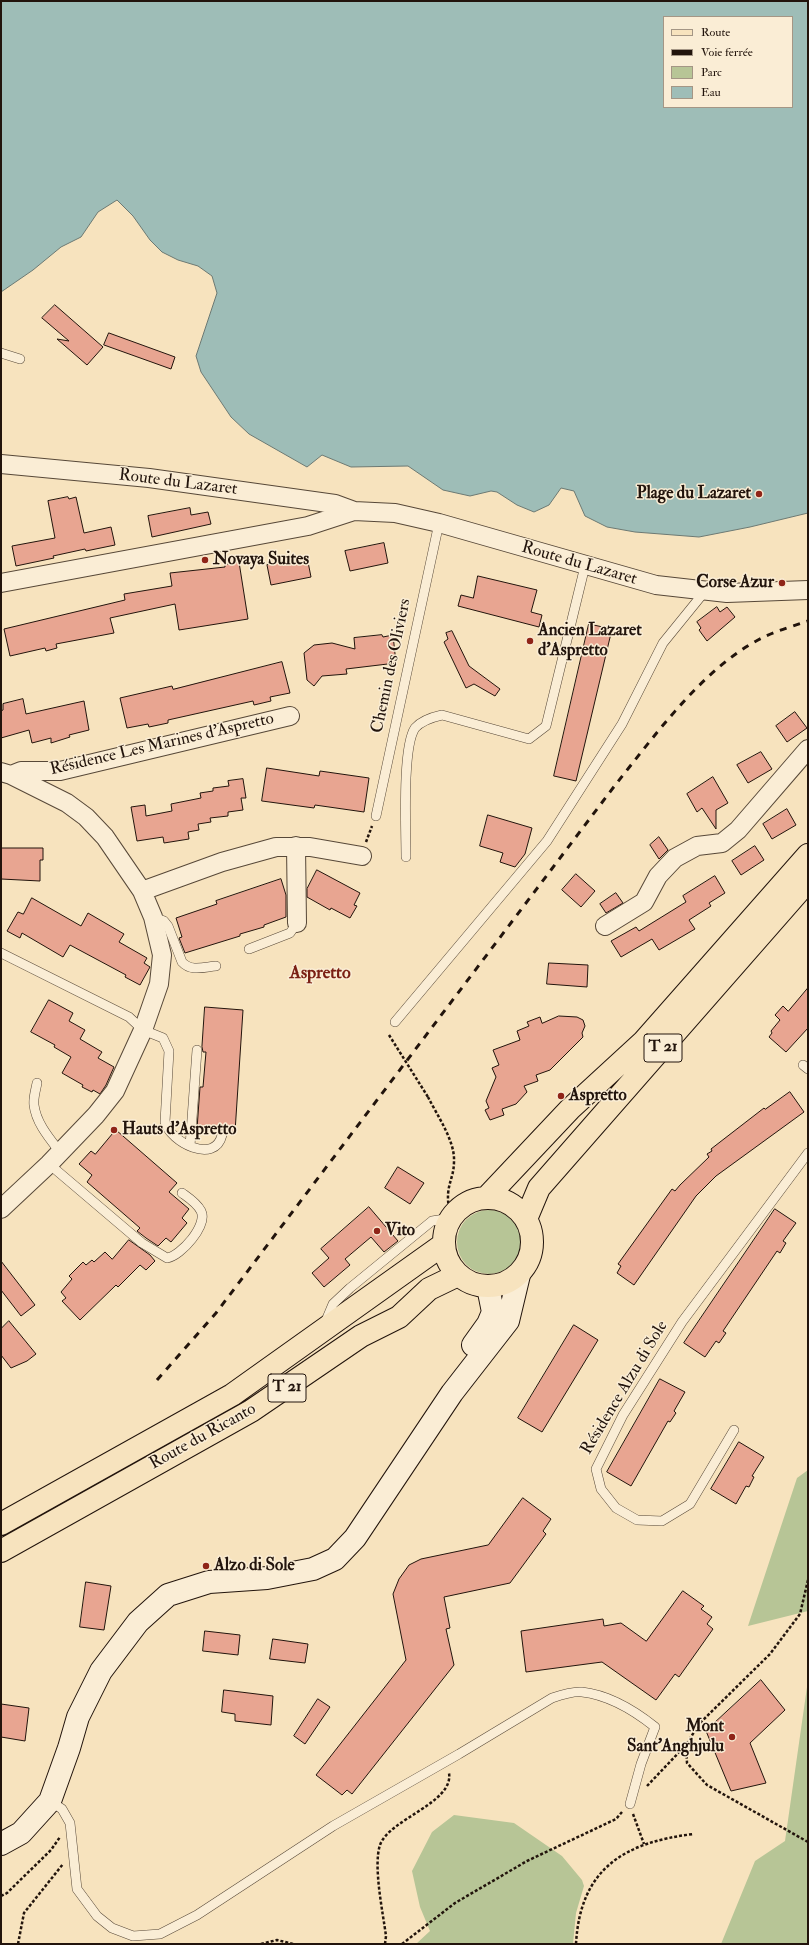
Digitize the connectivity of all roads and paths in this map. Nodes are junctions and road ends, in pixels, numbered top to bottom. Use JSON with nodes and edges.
{"nodes":[{"id":1,"x":1,"y":353,"type":"edge"},
{"id":2,"x":20,"y":359,"type":"dead end"},
{"id":3,"x":1,"y":464,"type":"edge"},
{"id":4,"x":354,"y":511,"type":"junction"},
{"id":5,"x":439,"y":523,"type":"junction"},
{"id":6,"x":585,"y":566,"type":"junction"},
{"id":7,"x":1,"y":583,"type":"edge"},
{"id":8,"x":706,"y":590,"type":"junction"},
{"id":9,"x":808,"y":590,"type":"edge"},
{"id":10,"x":290,"y":716,"type":"dead end"},
{"id":11,"x":808,"y":749,"type":"edge"},
{"id":12,"x":6,"y":773,"type":"edge"},
{"id":13,"x":376,"y":816,"type":"joint"},
{"id":14,"x":296,"y":846,"type":"junction"},
{"id":15,"x":808,"y":855,"type":"edge"},
{"id":16,"x":362,"y":856,"type":"joint"},
{"id":17,"x":406,"y":857,"type":"dead end"},
{"id":18,"x":808,"y":881,"type":"edge"},
{"id":19,"x":142,"y":891,"type":"junction"},
{"id":20,"x":153,"y":917,"type":"junction"},
{"id":21,"x":297,"y":923,"type":"joint"},
{"id":22,"x":606,"y":926,"type":"dead end"},
{"id":23,"x":249,"y":949,"type":"dead end"},
{"id":24,"x":1,"y":953,"type":"edge"},
{"id":25,"x":216,"y":966,"type":"dead end"},
{"id":26,"x":395,"y":1022,"type":"dead end"},
{"id":27,"x":143,"y":1030,"type":"junction"},
{"id":28,"x":389,"y":1035,"type":"dead end"},
{"id":29,"x":197,"y":1050,"type":"dead end"},
{"id":30,"x":37,"y":1083,"type":"dead end"},
{"id":31,"x":222,"y":1135,"type":"dead end"},
{"id":32,"x":190,"y":1146,"type":"junction"},
{"id":33,"x":808,"y":1153,"type":"edge"},
{"id":34,"x":55,"y":1158,"type":"junction"},
{"id":35,"x":182,"y":1193,"type":"dead end"},
{"id":36,"x":487,"y":1197,"type":"junction"},
{"id":37,"x":1,"y":1209,"type":"edge"},
{"id":38,"x":451,"y":1218,"type":"junction"},
{"id":39,"x":526,"y":1218,"type":"junction"},
{"id":40,"x":444,"y":1244,"type":"junction"},
{"id":41,"x":458,"y":1275,"type":"junction"},
{"id":42,"x":518,"y":1275,"type":"junction"},
{"id":43,"x":488,"y":1287,"type":"junction"},
{"id":44,"x":322,"y":1331,"type":"junction"},
{"id":45,"x":452,"y":1393,"type":"junction"},
{"id":46,"x":734,"y":1430,"type":"dead end"},
{"id":47,"x":1,"y":1524,"type":"edge"},
{"id":48,"x":1,"y":1551,"type":"edge"},
{"id":49,"x":808,"y":1580,"type":"edge"},
{"id":50,"x":686,"y":1746,"type":"junction"},
{"id":51,"x":447,"y":1762,"type":"junction"},
{"id":52,"x":50,"y":1801,"type":"junction"},
{"id":53,"x":630,"y":1804,"type":"junction"},
{"id":54,"x":70,"y":1823,"type":"junction"},
{"id":55,"x":694,"y":1834,"type":"dead end"},
{"id":56,"x":808,"y":1842,"type":"edge"},
{"id":57,"x":1,"y":1844,"type":"edge"},
{"id":58,"x":644,"y":1844,"type":"junction"},
{"id":59,"x":72,"y":1855,"type":"junction"},
{"id":60,"x":1,"y":1896,"type":"edge"},
{"id":61,"x":286,"y":1943,"type":"edge"},
{"id":62,"x":18,"y":1944,"type":"edge"},
{"id":63,"x":261,"y":1944,"type":"edge"},
{"id":64,"x":293,"y":1944,"type":"edge"},
{"id":65,"x":386,"y":1944,"type":"edge"},
{"id":66,"x":402,"y":1944,"type":"edge"},
{"id":67,"x":576,"y":1944,"type":"edge"}],
"edges":[{"from":1,"to":2,"type":"lane"},
{"from":3,"to":4,"type":"street","name":"Route du Lazaret"},
{"from":4,"to":5,"type":"street","name":"Route du Lazaret"},
{"from":4,"to":7,"type":"street","name":"Route du Lazaret"},
{"from":5,"to":6,"type":"street","name":"Route du Lazaret"},
{"from":5,"to":13,"type":"lane","name":"Chemin des Oliviers"},
{"from":6,"to":8,"type":"street","name":"Route du Lazaret"},
{"from":6,"to":17,"type":"lane"},
{"from":8,"to":9,"type":"street","name":"Route du Lazaret"},
{"from":8,"to":26,"type":"lane"},
{"from":10,"to":12,"type":"street","name":"Résidence Les Marines d'Aspretto"},
{"from":11,"to":22,"type":"street"},
{"from":12,"to":19,"type":"street"},
{"from":13,"to":16,"type":"path"},
{"from":14,"to":16,"type":"street"},
{"from":14,"to":19,"type":"street"},
{"from":14,"to":21,"type":"street"},
{"from":15,"to":36,"type":"main road","number":"T 21"},
{"from":18,"to":39,"type":"main road","number":"T 21"},
{"from":19,"to":20,"type":"street"},
{"from":20,"to":25,"type":"lane"},
{"from":20,"to":27,"type":"street"},
{"from":21,"to":23,"type":"lane"},
{"from":24,"to":27,"type":"lane"},
{"from":27,"to":32,"type":"lane"},
{"from":27,"to":34,"type":"street"},
{"from":28,"to":38,"type":"path","bridge":true},
{"from":29,"to":32,"type":"lane"},
{"from":30,"to":34,"type":"lane"},
{"from":31,"to":32,"type":"lane"},
{"from":33,"to":46,"type":"lane","name":"Résidence Alzu di Sole"},
{"from":34,"to":35,"type":"lane"},
{"from":34,"to":37,"type":"street"},
{"from":36,"to":38,"type":"main road"},
{"from":36,"to":39,"type":"main road"},
{"from":38,"to":40,"type":"main road"},
{"from":38,"to":44,"type":"lane"},
{"from":39,"to":42,"type":"main road"},
{"from":40,"to":41,"type":"main road"},
{"from":40,"to":44,"type":"main road","name":"Route du Ricanto","number":"T 21"},
{"from":41,"to":43,"type":"main road"},
{"from":41,"to":48,"type":"main road","name":"Route du Ricanto","number":"T 21"},
{"from":42,"to":43,"type":"main road"},
{"from":42,"to":45,"type":"main road"},
{"from":43,"to":45,"type":"main road"},
{"from":44,"to":47,"type":"main road","name":"Route du Ricanto","number":"T 21"},
{"from":45,"to":52,"type":"main road"},
{"from":49,"to":50,"type":"path"},
{"from":50,"to":53,"type":"path"},
{"from":50,"to":56,"type":"path"},
{"from":51,"to":53,"type":"lane"},
{"from":51,"to":59,"type":"lane"},
{"from":51,"to":65,"type":"path"},
{"from":52,"to":54,"type":"lane"},
{"from":52,"to":57,"type":"main road"},
{"from":53,"to":58,"type":"path"},
{"from":53,"to":66,"type":"path"},
{"from":54,"to":59,"type":"lane"},
{"from":54,"to":60,"type":"path"},
{"from":55,"to":58,"type":"path"},
{"from":58,"to":67,"type":"path"},
{"from":59,"to":62,"type":"path"},
{"from":61,"to":63,"type":"path"},
{"from":61,"to":64,"type":"path"}]}
